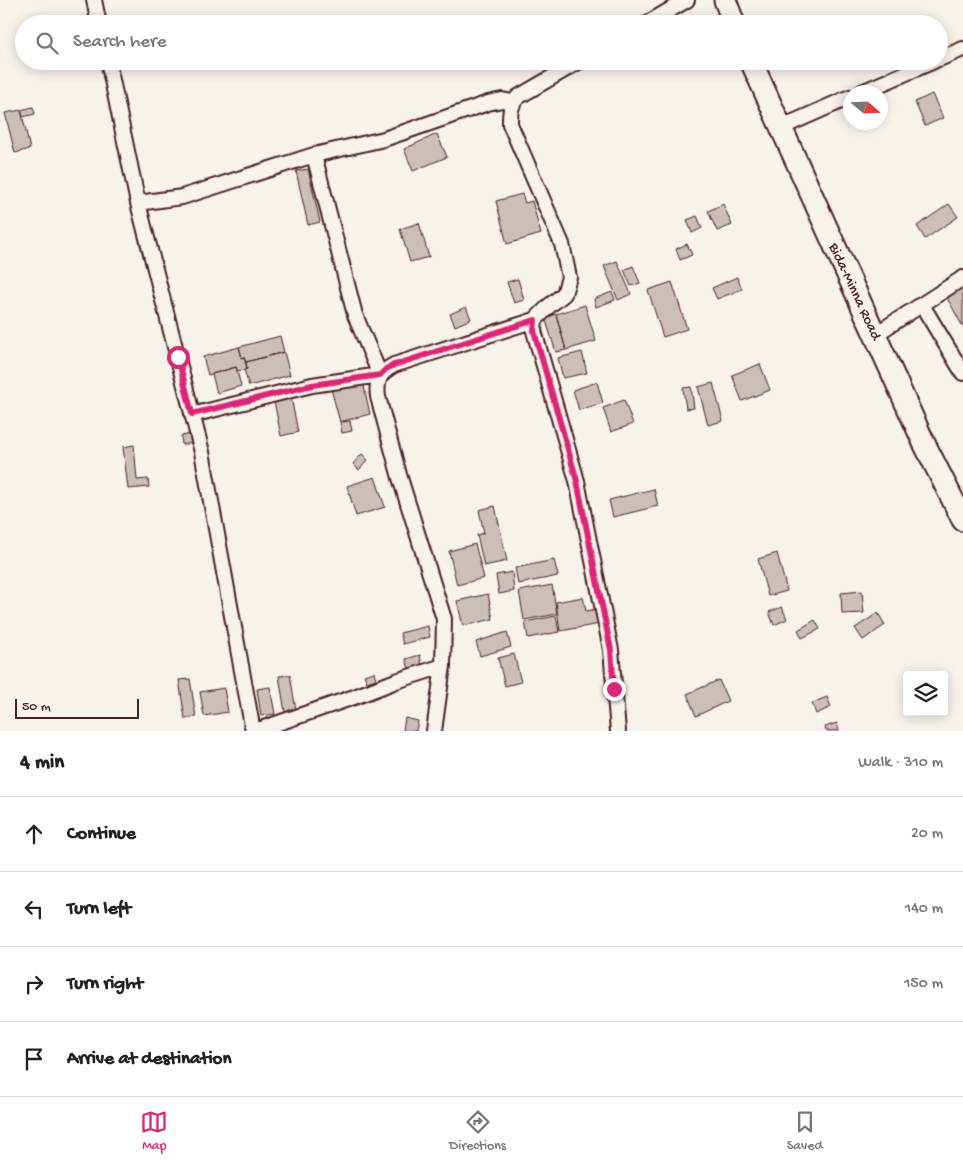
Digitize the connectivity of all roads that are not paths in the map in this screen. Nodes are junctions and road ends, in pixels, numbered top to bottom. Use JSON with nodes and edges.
{"nodes":[{"id":1,"x":94,"y":0,"type":"edge"},
{"id":2,"x":687,"y":0,"type":"edge"},
{"id":3,"x":725,"y":0,"type":"edge"},
{"id":4,"x":97,"y":15,"type":"edge"},
{"id":5,"x":661,"y":15,"type":"edge"},
{"id":6,"x":731,"y":15,"type":"edge"},
{"id":7,"x":963,"y":49,"type":"edge"},
{"id":8,"x":948,"y":55,"type":"edge"},
{"id":9,"x":110,"y":70,"type":"edge"},
{"id":10,"x":564,"y":70,"type":"edge"},
{"id":11,"x":755,"y":70,"type":"edge"},
{"id":12,"x":913,"y":70,"type":"edge"},
{"id":13,"x":878,"y":85,"type":"edge"},
{"id":14,"x":843,"y":101,"type":"edge"},
{"id":15,"x":512,"y":102,"type":"junction"},
{"id":16,"x":780,"y":128,"type":"junction"},
{"id":17,"x":314,"y":155,"type":"junction"},
{"id":18,"x":138,"y":203,"type":"junction"},
{"id":19,"x":963,"y":278,"type":"edge"},
{"id":20,"x":922,"y":305,"type":"junction"},
{"id":21,"x":535,"y":320,"type":"junction"},
{"id":22,"x":876,"y":334,"type":"junction"},
{"id":23,"x":963,"y":373,"type":"edge"},
{"id":24,"x":380,"y":375,"type":"junction"},
{"id":25,"x":192,"y":414,"type":"junction"},
{"id":26,"x":963,"y":520,"type":"edge"},
{"id":27,"x":443,"y":666,"type":"junction"},
{"id":28,"x":254,"y":731,"type":"edge"},
{"id":29,"x":434,"y":731,"type":"edge"},
{"id":30,"x":618,"y":731,"type":"edge"}],
"edges":[{"from":1,"to":4,"type":"street"},
{"from":2,"to":5,"type":"street"},
{"from":3,"to":6,"type":"main road"},
{"from":7,"to":8,"type":"street"},
{"from":9,"to":18,"type":"street"},
{"from":10,"to":15,"type":"street"},
{"from":11,"to":16,"type":"main road","name":"Bida-Minna Road"},
{"from":12,"to":13,"type":"street"},
{"from":14,"to":16,"type":"street"},
{"from":15,"to":17,"type":"street"},
{"from":15,"to":21,"type":"street"},
{"from":16,"to":22,"type":"main road","name":"Bida-Minna Road"},
{"from":17,"to":18,"type":"street"},
{"from":17,"to":24,"type":"street"},
{"from":18,"to":25,"type":"street"},
{"from":19,"to":20,"type":"street"},
{"from":20,"to":22,"type":"street"},
{"from":20,"to":23,"type":"street"},
{"from":21,"to":24,"type":"street"},
{"from":21,"to":30,"type":"street"},
{"from":22,"to":26,"type":"main road","name":"Bida-Minna Road"},
{"from":24,"to":25,"type":"street"},
{"from":24,"to":27,"type":"street"},
{"from":25,"to":28,"type":"street"},
{"from":27,"to":28,"type":"street"},
{"from":27,"to":29,"type":"street"}]}
